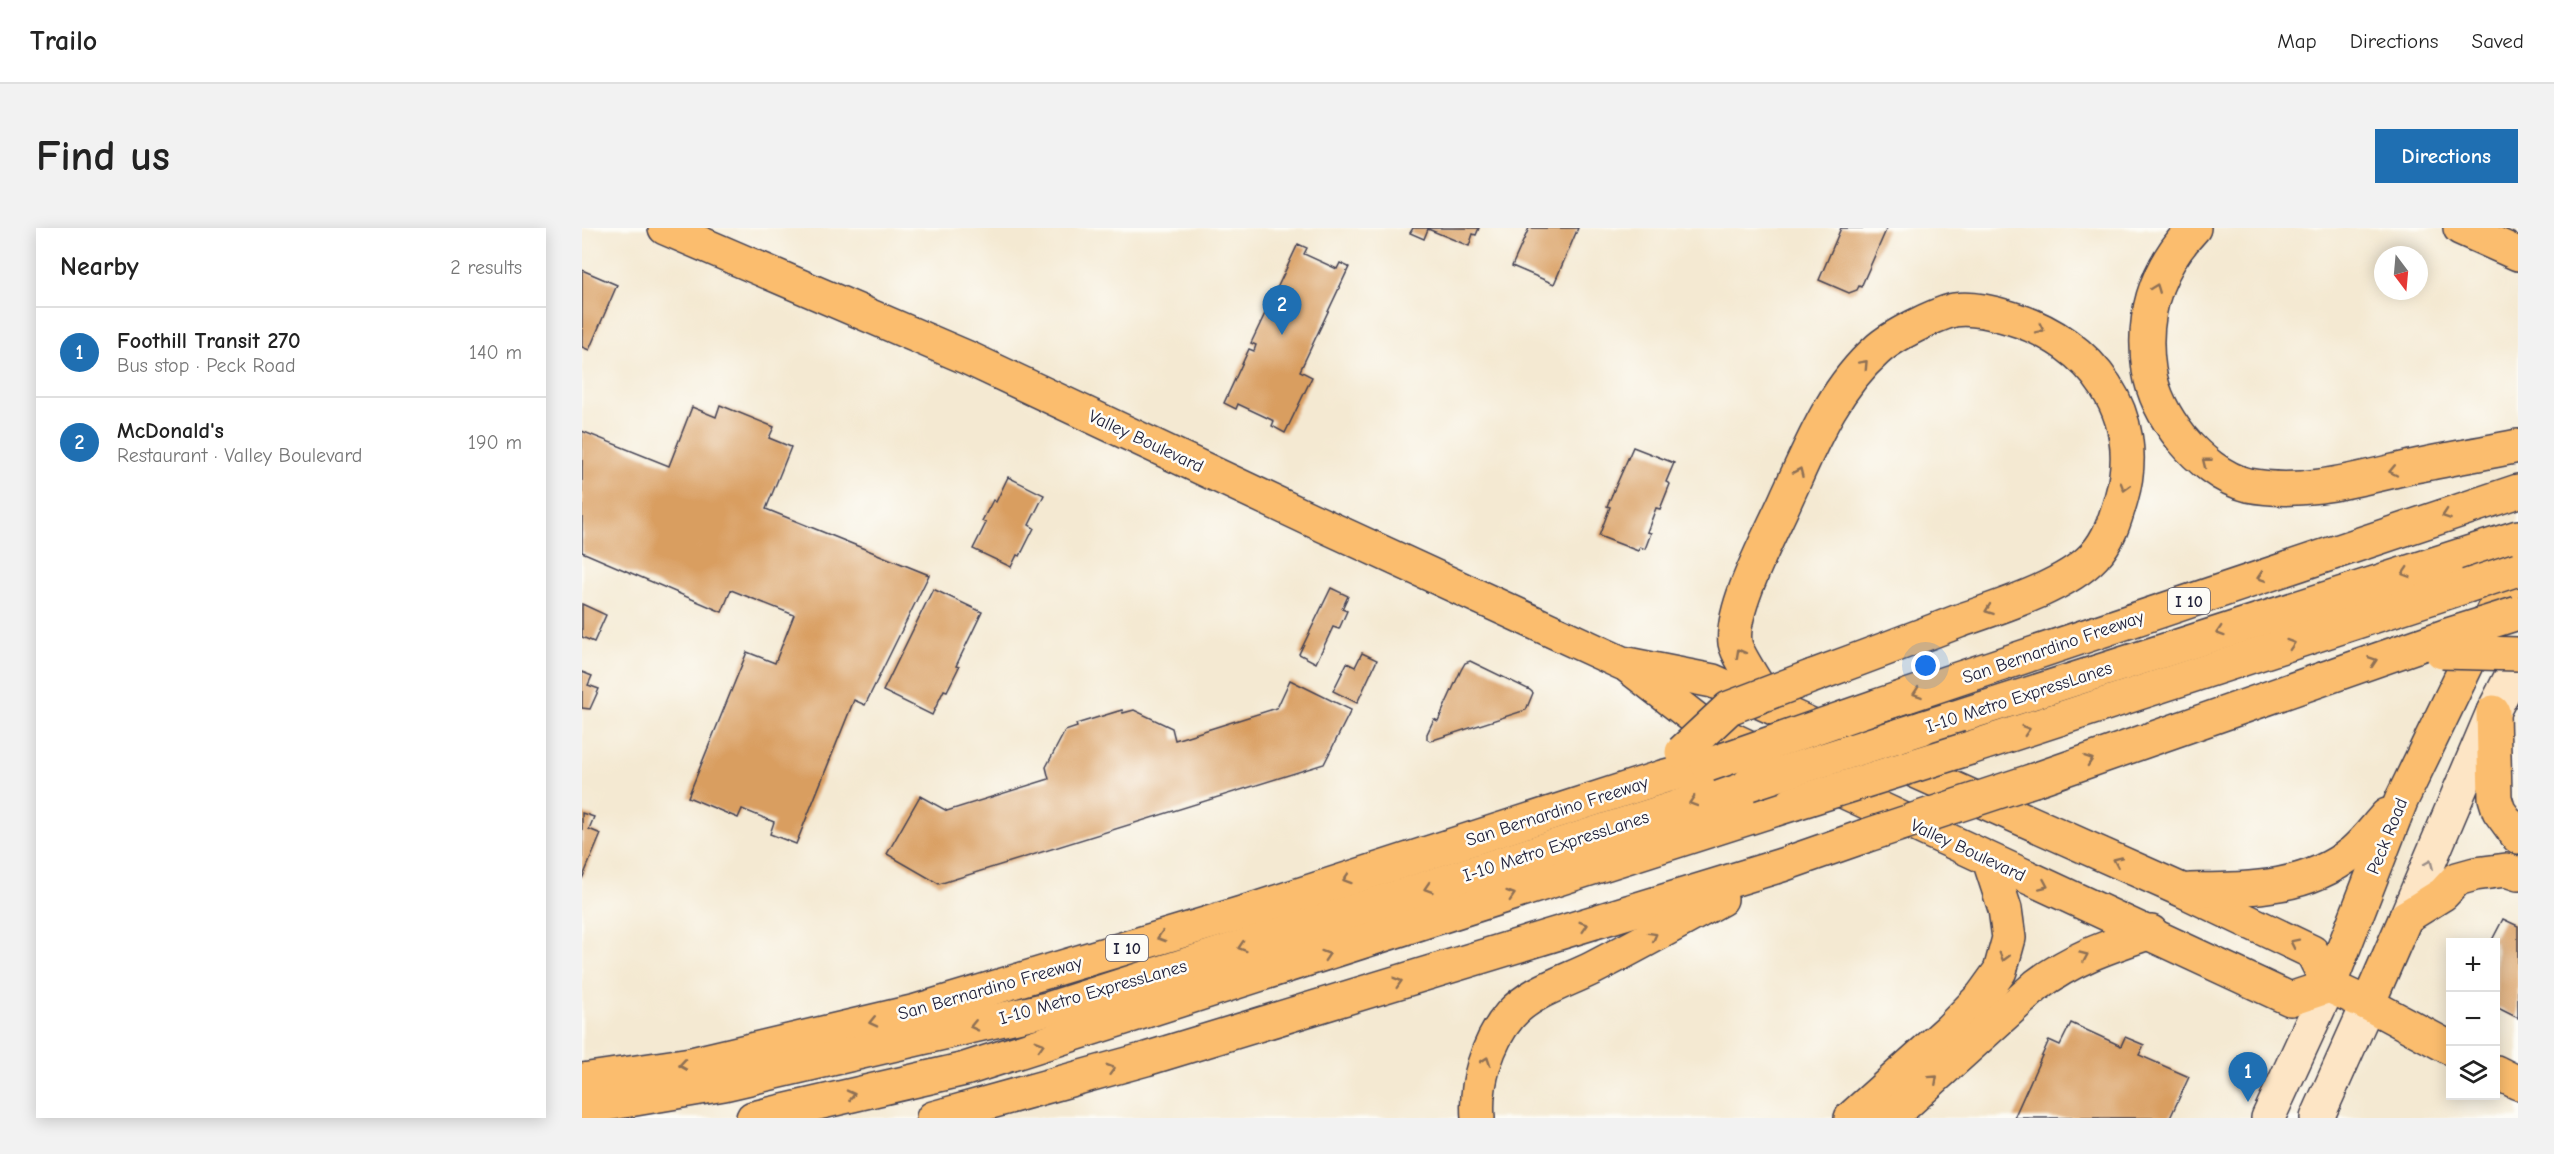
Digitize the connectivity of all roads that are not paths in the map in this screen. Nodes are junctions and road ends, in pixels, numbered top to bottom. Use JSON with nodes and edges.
{"nodes":[{"id":1,"x":664,"y":228,"type":"edge"},
{"id":2,"x":2194,"y":228,"type":"edge"},
{"id":3,"x":2460,"y":228,"type":"edge"},
{"id":4,"x":2518,"y":254,"type":"edge"},
{"id":5,"x":2515,"y":447,"type":"edge"},
{"id":6,"x":2510,"y":494,"type":"edge"},
{"id":7,"x":2518,"y":537,"type":"edge"},
{"id":8,"x":2518,"y":559,"type":"edge"},
{"id":9,"x":2518,"y":569,"type":"edge"},
{"id":10,"x":2518,"y":614,"type":"edge"},
{"id":11,"x":2438,"y":644,"type":"junction"},
{"id":12,"x":2518,"y":654,"type":"edge"},
{"id":13,"x":1622,"y":663,"type":"junction"},
{"id":14,"x":2518,"y":663,"type":"edge"},
{"id":15,"x":1769,"y":704,"type":"junction"},
{"id":16,"x":2493,"y":712,"type":"junction"},
{"id":17,"x":1684,"y":765,"type":"junction"},
{"id":18,"x":2401,"y":801,"type":"junction"},
{"id":19,"x":2518,"y":837,"type":"edge"},
{"id":20,"x":1989,"y":860,"type":"junction"},
{"id":21,"x":1782,"y":865,"type":"junction"},
{"id":22,"x":2518,"y":874,"type":"edge"},
{"id":23,"x":2184,"y":891,"type":"junction"},
{"id":24,"x":2406,"y":917,"type":"junction"},
{"id":25,"x":2151,"y":932,"type":"junction"},
{"id":26,"x":2329,"y":986,"type":"junction"},
{"id":27,"x":2368,"y":1004,"type":"junction"},
{"id":28,"x":2447,"y":1046,"type":"edge"},
{"id":29,"x":2500,"y":1074,"type":"edge"},
{"id":30,"x":582,"y":1080,"type":"edge"},
{"id":31,"x":2518,"y":1083,"type":"edge"},
{"id":32,"x":582,"y":1108,"type":"edge"},
{"id":33,"x":753,"y":1118,"type":"edge"},
{"id":34,"x":933,"y":1118,"type":"edge"},
{"id":35,"x":1478,"y":1118,"type":"edge"},
{"id":36,"x":1851,"y":1118,"type":"edge"},
{"id":37,"x":1890,"y":1118,"type":"edge"},
{"id":38,"x":2268,"y":1118,"type":"edge"},
{"id":39,"x":2317,"y":1118,"type":"edge"}],
"edges":[{"from":1,"to":13,"type":"main road","name":"Valley Boulevard"},
{"from":5,"to":2,"type":"main road","one_way":true},
{"from":3,"to":4,"type":"main road"},
{"from":6,"to":17,"type":"main road","name":"San Bernardino Freeway","number":"I 10","one_way":true,"bridge":true},
{"from":7,"to":32,"type":"main road","name":"I-10 Metro ExpressLanes","one_way":true,"bridge":true},
{"from":8,"to":18,"type":"main road","name":"Peck Road"},
{"from":33,"to":9,"type":"main road","name":"I-10 Metro ExpressLanes","one_way":true,"bridge":true},
{"from":10,"to":11,"type":"main road","bridge":true},
{"from":11,"to":12,"type":"main road","bridge":true},
{"from":21,"to":11,"type":"main road","one_way":true,"bridge":true},
{"from":13,"to":15,"type":"main road","name":"Valley Boulevard"},
{"from":13,"to":20,"type":"main road","name":"Valley Boulevard"},
{"from":14,"to":16,"type":"main road"},
{"from":15,"to":17,"type":"main road","one_way":true,"bridge":true},
{"from":23,"to":15,"type":"main road","name":"Valley Boulevard","one_way":true},
{"from":16,"to":19,"type":"main road"},
{"from":24,"to":16,"type":"main road","one_way":true},
{"from":17,"to":30,"type":"main road","name":"San Bernardino Freeway","number":"I 10","one_way":true},
{"from":18,"to":23,"type":"main road"},
{"from":18,"to":26,"type":"main road","name":"Peck Road"},
{"from":20,"to":25,"type":"main road","name":"Valley Boulevard","one_way":true},
{"from":20,"to":36,"type":"main road","one_way":true},
{"from":34,"to":21,"type":"main road","one_way":true},
{"from":35,"to":21,"type":"main road","one_way":true},
{"from":22,"to":24,"type":"main road"},
{"from":26,"to":23,"type":"main road","name":"Valley Boulevard","one_way":true},
{"from":24,"to":27,"type":"main road"},
{"from":25,"to":26,"type":"main road","name":"Valley Boulevard"},
{"from":37,"to":25,"type":"main road","one_way":true},
{"from":26,"to":27,"type":"main road"},
{"from":26,"to":38,"type":"main road","name":"Peck Road"},
{"from":27,"to":28,"type":"main road"},
{"from":27,"to":39,"type":"main road"},
{"from":29,"to":31,"type":"main road"}]}
